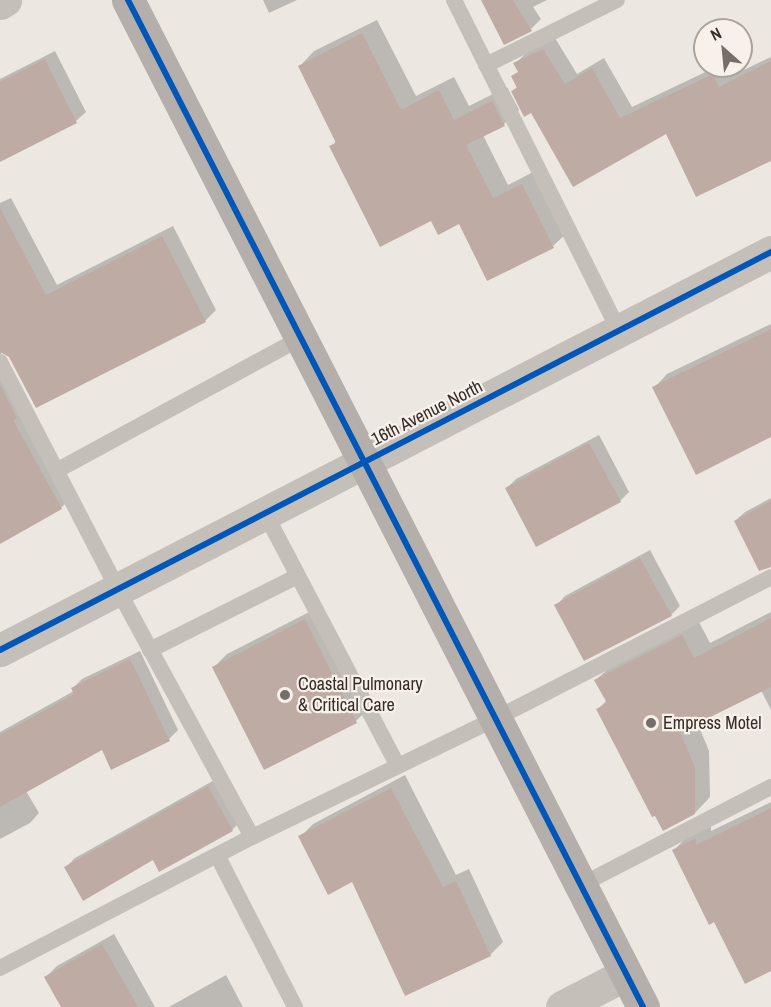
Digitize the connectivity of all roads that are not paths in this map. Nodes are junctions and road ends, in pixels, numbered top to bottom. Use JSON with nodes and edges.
{"nodes":[{"id":1,"x":5,"y":0,"type":"edge"},
{"id":2,"x":128,"y":0,"type":"edge"},
{"id":3,"x":454,"y":0,"type":"edge"},
{"id":4,"x":617,"y":0,"type":"edge"},
{"id":5,"x":0,"y":3,"type":"edge"},
{"id":6,"x":486,"y":65,"type":"junction"},
{"id":7,"x":771,"y":252,"type":"edge"},
{"id":8,"x":619,"y":331,"type":"junction"},
{"id":9,"x":301,"y":338,"type":"junction"},
{"id":10,"x":0,"y":362,"type":"edge"},
{"id":11,"x":364,"y":462,"type":"junction"},
{"id":12,"x":56,"y":471,"type":"junction"},
{"id":13,"x":265,"y":513,"type":"junction"},
{"id":14,"x":298,"y":576,"type":"junction"},
{"id":15,"x":771,"y":577,"type":"edge"},
{"id":16,"x":118,"y":590,"type":"junction"},
{"id":17,"x":0,"y":650,"type":"edge"},
{"id":18,"x":150,"y":650,"type":"junction"},
{"id":19,"x":495,"y":719,"type":"junction"},
{"id":20,"x":398,"y":766,"type":"junction"},
{"id":21,"x":771,"y":787,"type":"edge"},
{"id":22,"x":252,"y":837,"type":"junction"},
{"id":23,"x":217,"y":855,"type":"junction"},
{"id":24,"x":581,"y":885,"type":"junction"},
{"id":25,"x":0,"y":968,"type":"edge"},
{"id":26,"x":626,"y":974,"type":"junction"},
{"id":27,"x":295,"y":1007,"type":"edge"},
{"id":28,"x":562,"y":1007,"type":"edge"},
{"id":29,"x":643,"y":1007,"type":"edge"}],
"edges":[{"from":1,"to":5,"type":"street"},
{"from":2,"to":9,"type":"main road"},
{"from":3,"to":6,"type":"lane"},
{"from":4,"to":6,"type":"lane"},
{"from":6,"to":8,"type":"lane"},
{"from":7,"to":8,"type":"street","name":"16th Avenue North"},
{"from":8,"to":11,"type":"street","name":"16th Avenue North"},
{"from":9,"to":11,"type":"main road"},
{"from":9,"to":12,"type":"lane"},
{"from":10,"to":12,"type":"lane"},
{"from":11,"to":13,"type":"street","name":"16th Avenue North"},
{"from":11,"to":19,"type":"main road"},
{"from":12,"to":16,"type":"lane"},
{"from":13,"to":14,"type":"lane"},
{"from":13,"to":16,"type":"street","name":"16th Avenue North"},
{"from":14,"to":18,"type":"lane"},
{"from":14,"to":20,"type":"lane"},
{"from":15,"to":19,"type":"lane"},
{"from":16,"to":17,"type":"street","name":"16th Avenue North"},
{"from":16,"to":18,"type":"lane"},
{"from":18,"to":22,"type":"lane"},
{"from":19,"to":20,"type":"lane"},
{"from":19,"to":24,"type":"main road"},
{"from":20,"to":22,"type":"lane"},
{"from":21,"to":24,"type":"lane"},
{"from":22,"to":23,"type":"lane"},
{"from":23,"to":25,"type":"lane"},
{"from":23,"to":27,"type":"lane"},
{"from":24,"to":26,"type":"main road"},
{"from":26,"to":28,"type":"street"},
{"from":26,"to":29,"type":"main road"}]}
